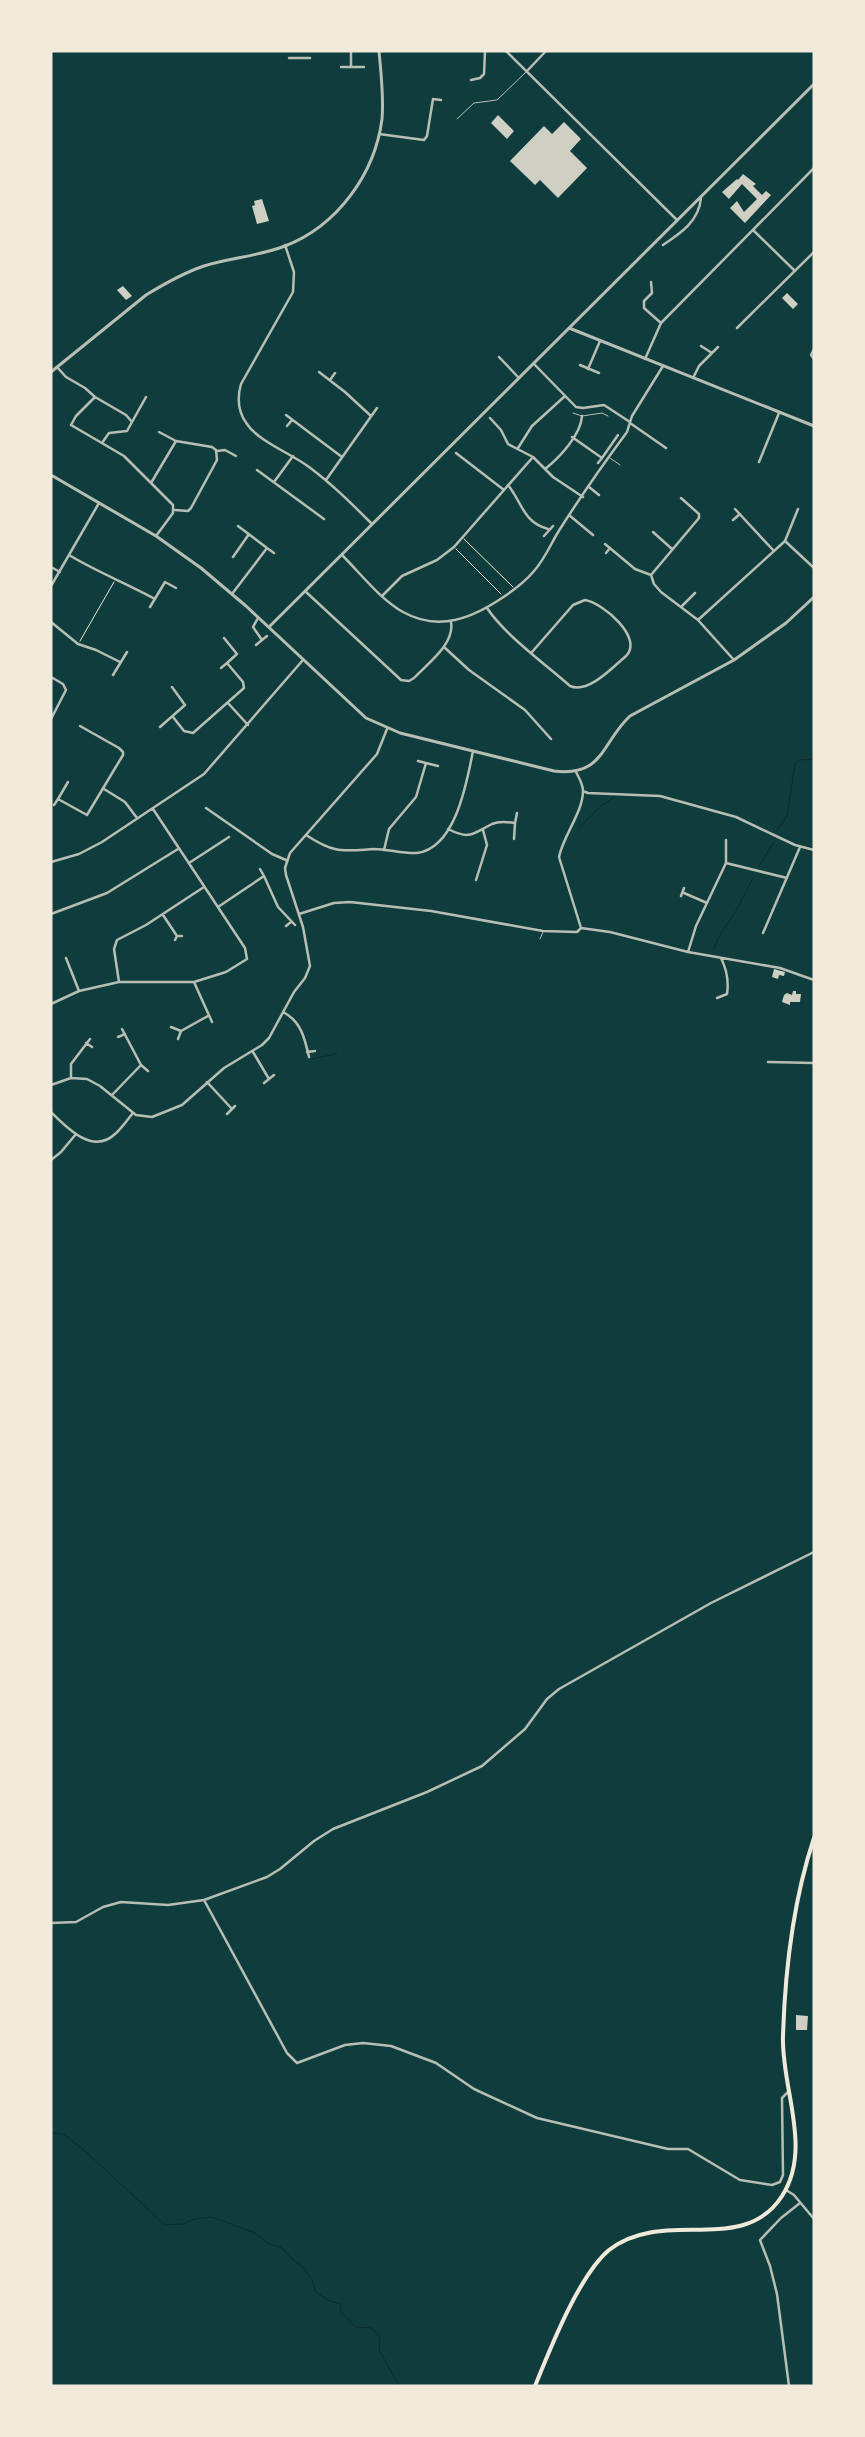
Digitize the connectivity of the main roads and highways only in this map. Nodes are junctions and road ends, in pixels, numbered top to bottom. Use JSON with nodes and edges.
{"nodes":[{"id":1,"x":814,"y":1838,"type":"edge"},
{"id":2,"x":535,"y":2386,"type":"edge"}],
"edges":[{"from":1,"to":2,"type":"highway"}]}
